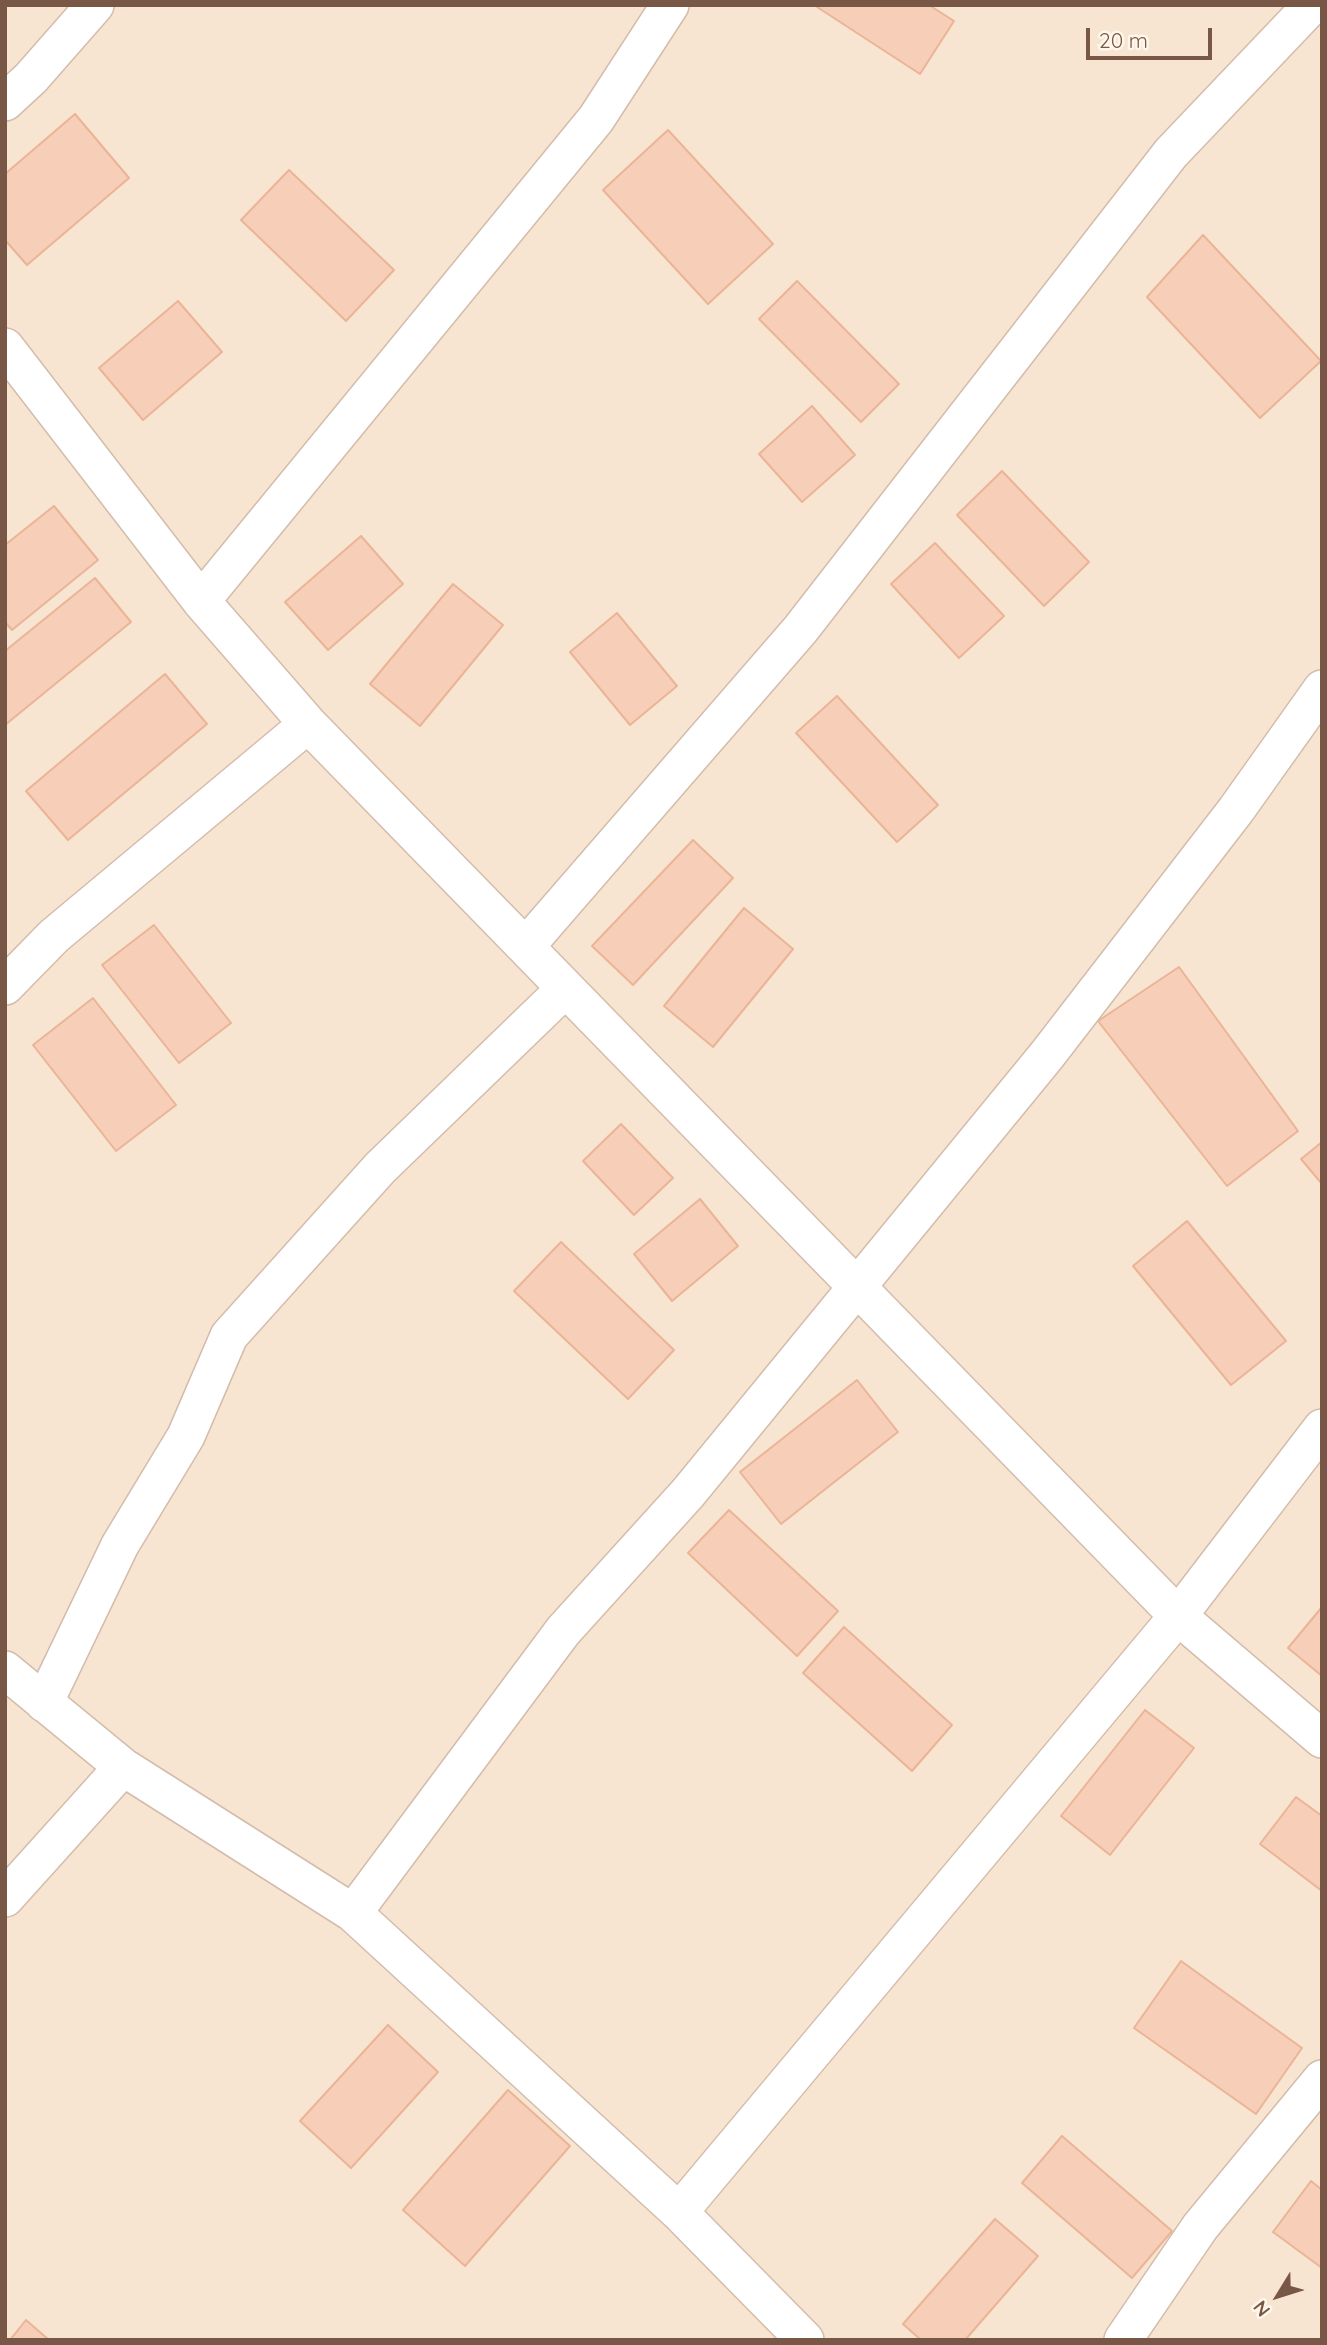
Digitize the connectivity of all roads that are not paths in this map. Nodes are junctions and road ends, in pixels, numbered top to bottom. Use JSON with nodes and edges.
{"nodes":[{"id":1,"x":95,"y":5,"type":"edge"},
{"id":2,"x":670,"y":5,"type":"edge"},
{"id":3,"x":1312,"y":5,"type":"edge"},
{"id":4,"x":5,"y":102,"type":"edge"},
{"id":5,"x":5,"y":347,"type":"edge"},
{"id":6,"x":201,"y":601,"type":"junction"},
{"id":7,"x":1322,"y":689,"type":"edge"},
{"id":8,"x":308,"y":724,"type":"junction"},
{"id":9,"x":526,"y":946,"type":"junction"},
{"id":10,"x":5,"y":986,"type":"edge"},
{"id":11,"x":565,"y":989,"type":"junction"},
{"id":12,"x":857,"y":1289,"type":"junction"},
{"id":13,"x":1322,"y":1428,"type":"edge"},
{"id":14,"x":1178,"y":1616,"type":"junction"},
{"id":15,"x":5,"y":1670,"type":"edge"},
{"id":16,"x":44,"y":1703,"type":"junction"},
{"id":17,"x":1322,"y":1739,"type":"edge"},
{"id":18,"x":123,"y":1767,"type":"junction"},
{"id":19,"x":5,"y":1898,"type":"edge"},
{"id":20,"x":353,"y":1913,"type":"junction"},
{"id":21,"x":1322,"y":2079,"type":"edge"},
{"id":22,"x":679,"y":2212,"type":"junction"},
{"id":23,"x":805,"y":2340,"type":"edge"},
{"id":24,"x":1123,"y":2340,"type":"edge"}],
"edges":[{"from":1,"to":4,"type":"street"},
{"from":2,"to":6,"type":"street"},
{"from":3,"to":9,"type":"street"},
{"from":5,"to":6,"type":"street"},
{"from":6,"to":8,"type":"street"},
{"from":7,"to":12,"type":"street"},
{"from":8,"to":9,"type":"street"},
{"from":8,"to":10,"type":"street"},
{"from":9,"to":11,"type":"street"},
{"from":11,"to":12,"type":"street"},
{"from":11,"to":16,"type":"street"},
{"from":12,"to":14,"type":"street"},
{"from":12,"to":20,"type":"street"},
{"from":13,"to":14,"type":"street"},
{"from":14,"to":17,"type":"street"},
{"from":14,"to":22,"type":"street"},
{"from":15,"to":16,"type":"street"},
{"from":16,"to":18,"type":"street"},
{"from":18,"to":19,"type":"street"},
{"from":18,"to":20,"type":"street"},
{"from":20,"to":22,"type":"street"},
{"from":21,"to":24,"type":"street"},
{"from":22,"to":23,"type":"street"}]}
